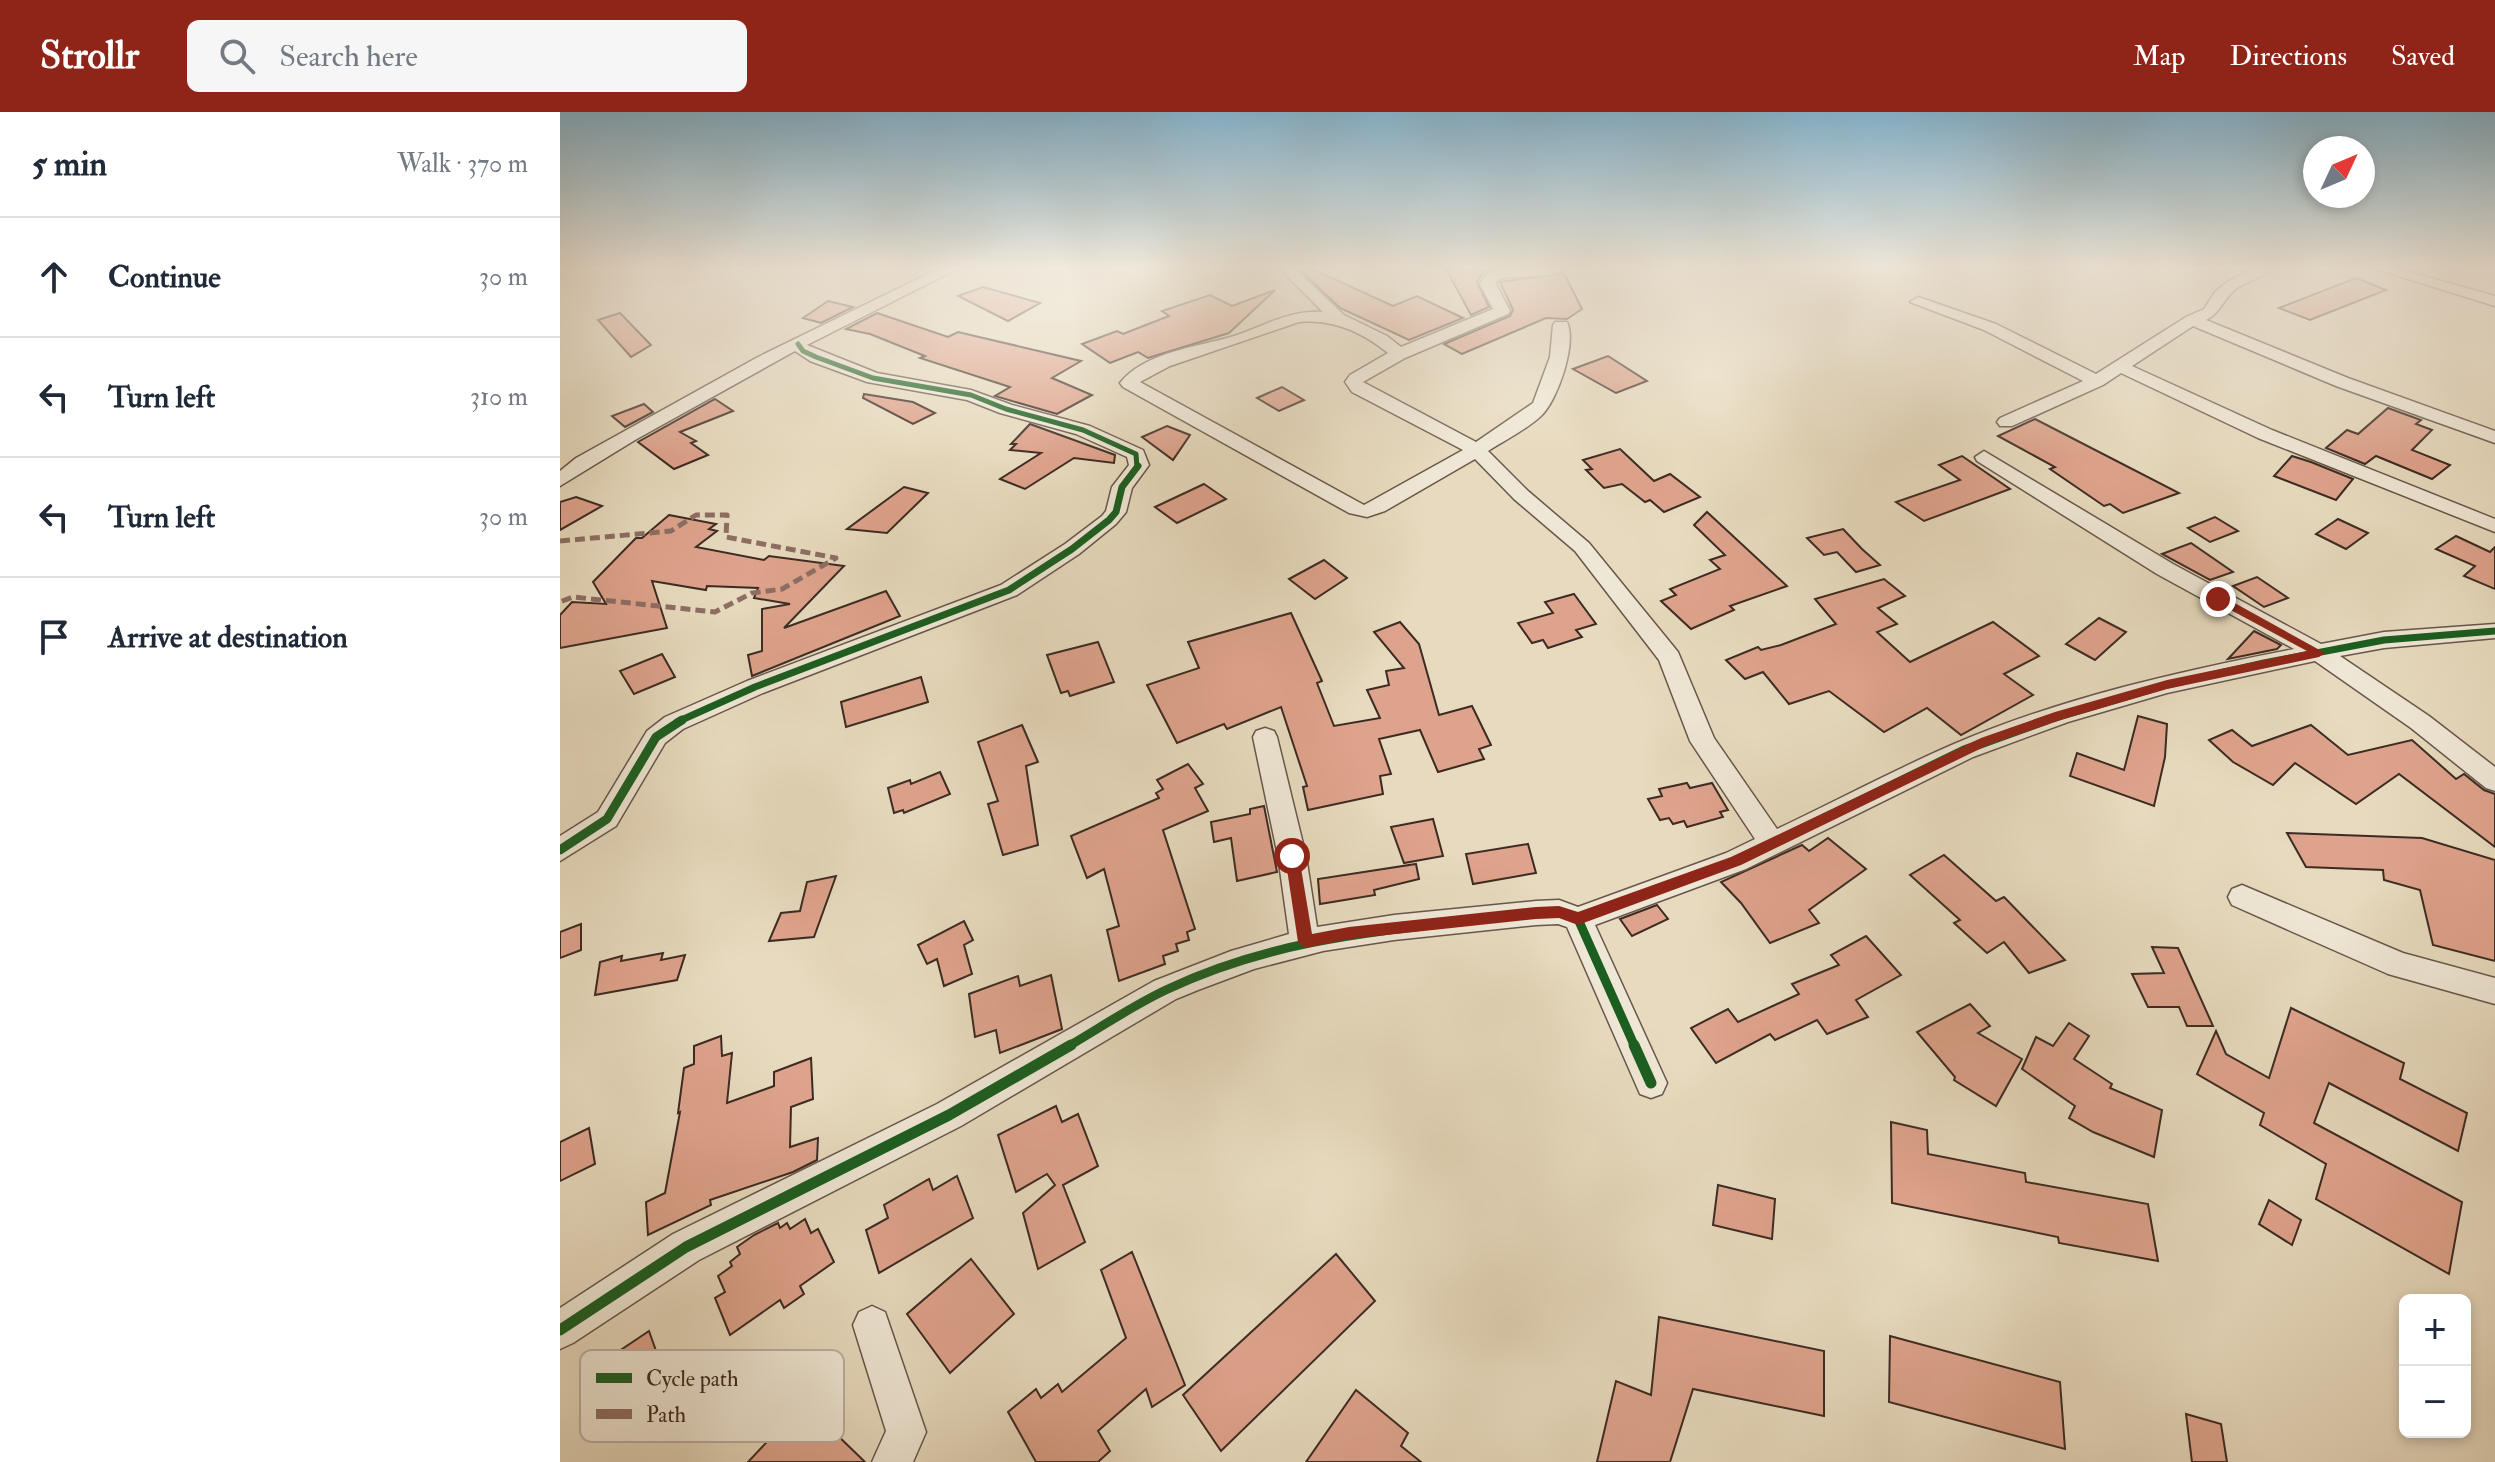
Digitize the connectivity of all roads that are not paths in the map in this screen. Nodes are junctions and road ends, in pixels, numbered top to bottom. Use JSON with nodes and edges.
{"nodes":[{"id":1,"x":819,"y":332,"type":"edge"},
{"id":2,"x":1257,"y":332,"type":"edge"},
{"id":3,"x":1367,"y":332,"type":"edge"},
{"id":4,"x":1452,"y":332,"type":"edge"},
{"id":5,"x":1564,"y":332,"type":"edge"},
{"id":6,"x":2000,"y":332,"type":"edge"},
{"id":7,"x":2174,"y":332,"type":"edge"},
{"id":8,"x":2224,"y":332,"type":"edge"},
{"id":9,"x":798,"y":344,"type":"junction"},
{"id":10,"x":1399,"y":354,"type":"junction"},
{"id":11,"x":2121,"y":367,"type":"junction"},
{"id":12,"x":2097,"y":381,"type":"junction"},
{"id":13,"x":2006,"y":422,"type":"dead end"},
{"id":14,"x":2495,"y":437,"type":"edge"},
{"id":15,"x":1475,"y":449,"type":"junction"},
{"id":16,"x":1984,"y":457,"type":"dead end"},
{"id":17,"x":560,"y":480,"type":"edge"},
{"id":18,"x":2495,"y":526,"type":"edge"},
{"id":19,"x":2495,"y":631,"type":"edge"},
{"id":20,"x":2319,"y":653,"type":"junction"},
{"id":21,"x":1265,"y":737,"type":"dead end"},
{"id":22,"x":2495,"y":781,"type":"edge"},
{"id":23,"x":1771,"y":844,"type":"junction"},
{"id":24,"x":560,"y":850,"type":"edge"},
{"id":25,"x":2242,"y":897,"type":"dead end"},
{"id":26,"x":1578,"y":919,"type":"junction"},
{"id":27,"x":1305,"y":942,"type":"junction"},
{"id":28,"x":2495,"y":991,"type":"edge"},
{"id":29,"x":1651,"y":1083,"type":"dead end"},
{"id":30,"x":872,"y":1325,"type":"dead end"},
{"id":31,"x":560,"y":1330,"type":"edge"},
{"id":32,"x":892,"y":1462,"type":"edge"}],
"edges":[{"from":1,"to":9,"type":"street"},
{"from":2,"to":15,"type":"street"},
{"from":3,"to":10,"type":"street"},
{"from":4,"to":10,"type":"street"},
{"from":5,"to":15,"type":"street"},
{"from":6,"to":12,"type":"street"},
{"from":7,"to":11,"type":"street"},
{"from":8,"to":14,"type":"street"},
{"from":9,"to":17,"type":"street"},
{"from":9,"to":24,"type":"street"},
{"from":10,"to":15,"type":"street"},
{"from":11,"to":12,"type":"street"},
{"from":11,"to":18,"type":"street"},
{"from":12,"to":13,"type":"street"},
{"from":15,"to":23,"type":"street"},
{"from":16,"to":20,"type":"street"},
{"from":19,"to":20,"type":"street"},
{"from":20,"to":22,"type":"street"},
{"from":20,"to":23,"type":"street"},
{"from":21,"to":27,"type":"street"},
{"from":23,"to":26,"type":"street"},
{"from":25,"to":28,"type":"street"},
{"from":26,"to":27,"type":"street"},
{"from":26,"to":29,"type":"street"},
{"from":27,"to":31,"type":"street"},
{"from":30,"to":32,"type":"street"}]}
